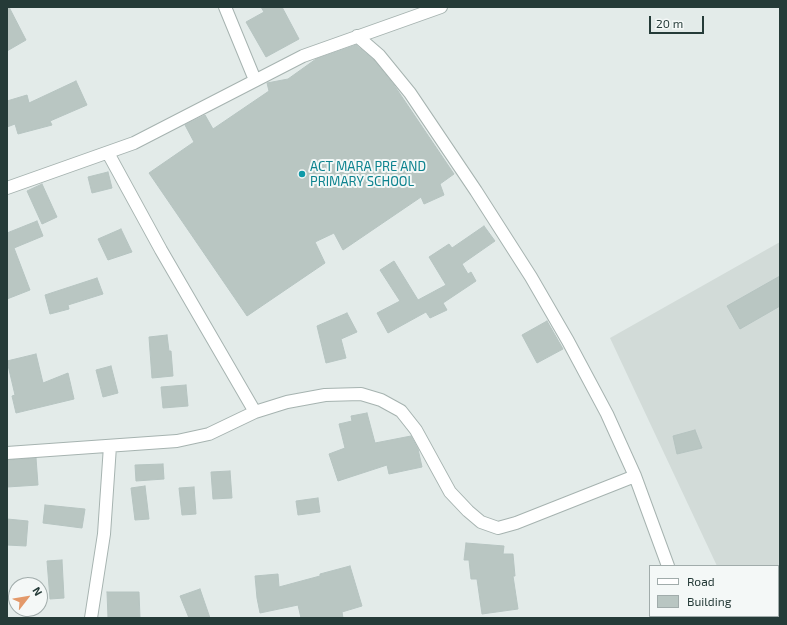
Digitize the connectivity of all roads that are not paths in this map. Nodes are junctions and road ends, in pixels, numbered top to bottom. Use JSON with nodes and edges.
{"nodes":[{"id":1,"x":225,"y":7,"type":"edge"},
{"id":2,"x":441,"y":7,"type":"edge"},
{"id":3,"x":357,"y":36,"type":"junction"},
{"id":4,"x":255,"y":80,"type":"junction"},
{"id":5,"x":108,"y":153,"type":"junction"},
{"id":6,"x":7,"y":188,"type":"edge"},
{"id":7,"x":255,"y":412,"type":"junction"},
{"id":8,"x":110,"y":446,"type":"junction"},
{"id":9,"x":7,"y":453,"type":"edge"},
{"id":10,"x":635,"y":476,"type":"junction"},
{"id":11,"x":668,"y":565,"type":"edge"},
{"id":12,"x":91,"y":618,"type":"edge"}],
"edges":[{"from":1,"to":4,"type":"street"},
{"from":2,"to":3,"type":"street"},
{"from":3,"to":4,"type":"street"},
{"from":3,"to":10,"type":"street"},
{"from":4,"to":5,"type":"street"},
{"from":5,"to":6,"type":"street"},
{"from":5,"to":7,"type":"street"},
{"from":7,"to":8,"type":"street"},
{"from":7,"to":10,"type":"street"},
{"from":8,"to":9,"type":"street"},
{"from":8,"to":12,"type":"street"},
{"from":10,"to":11,"type":"street"}]}
